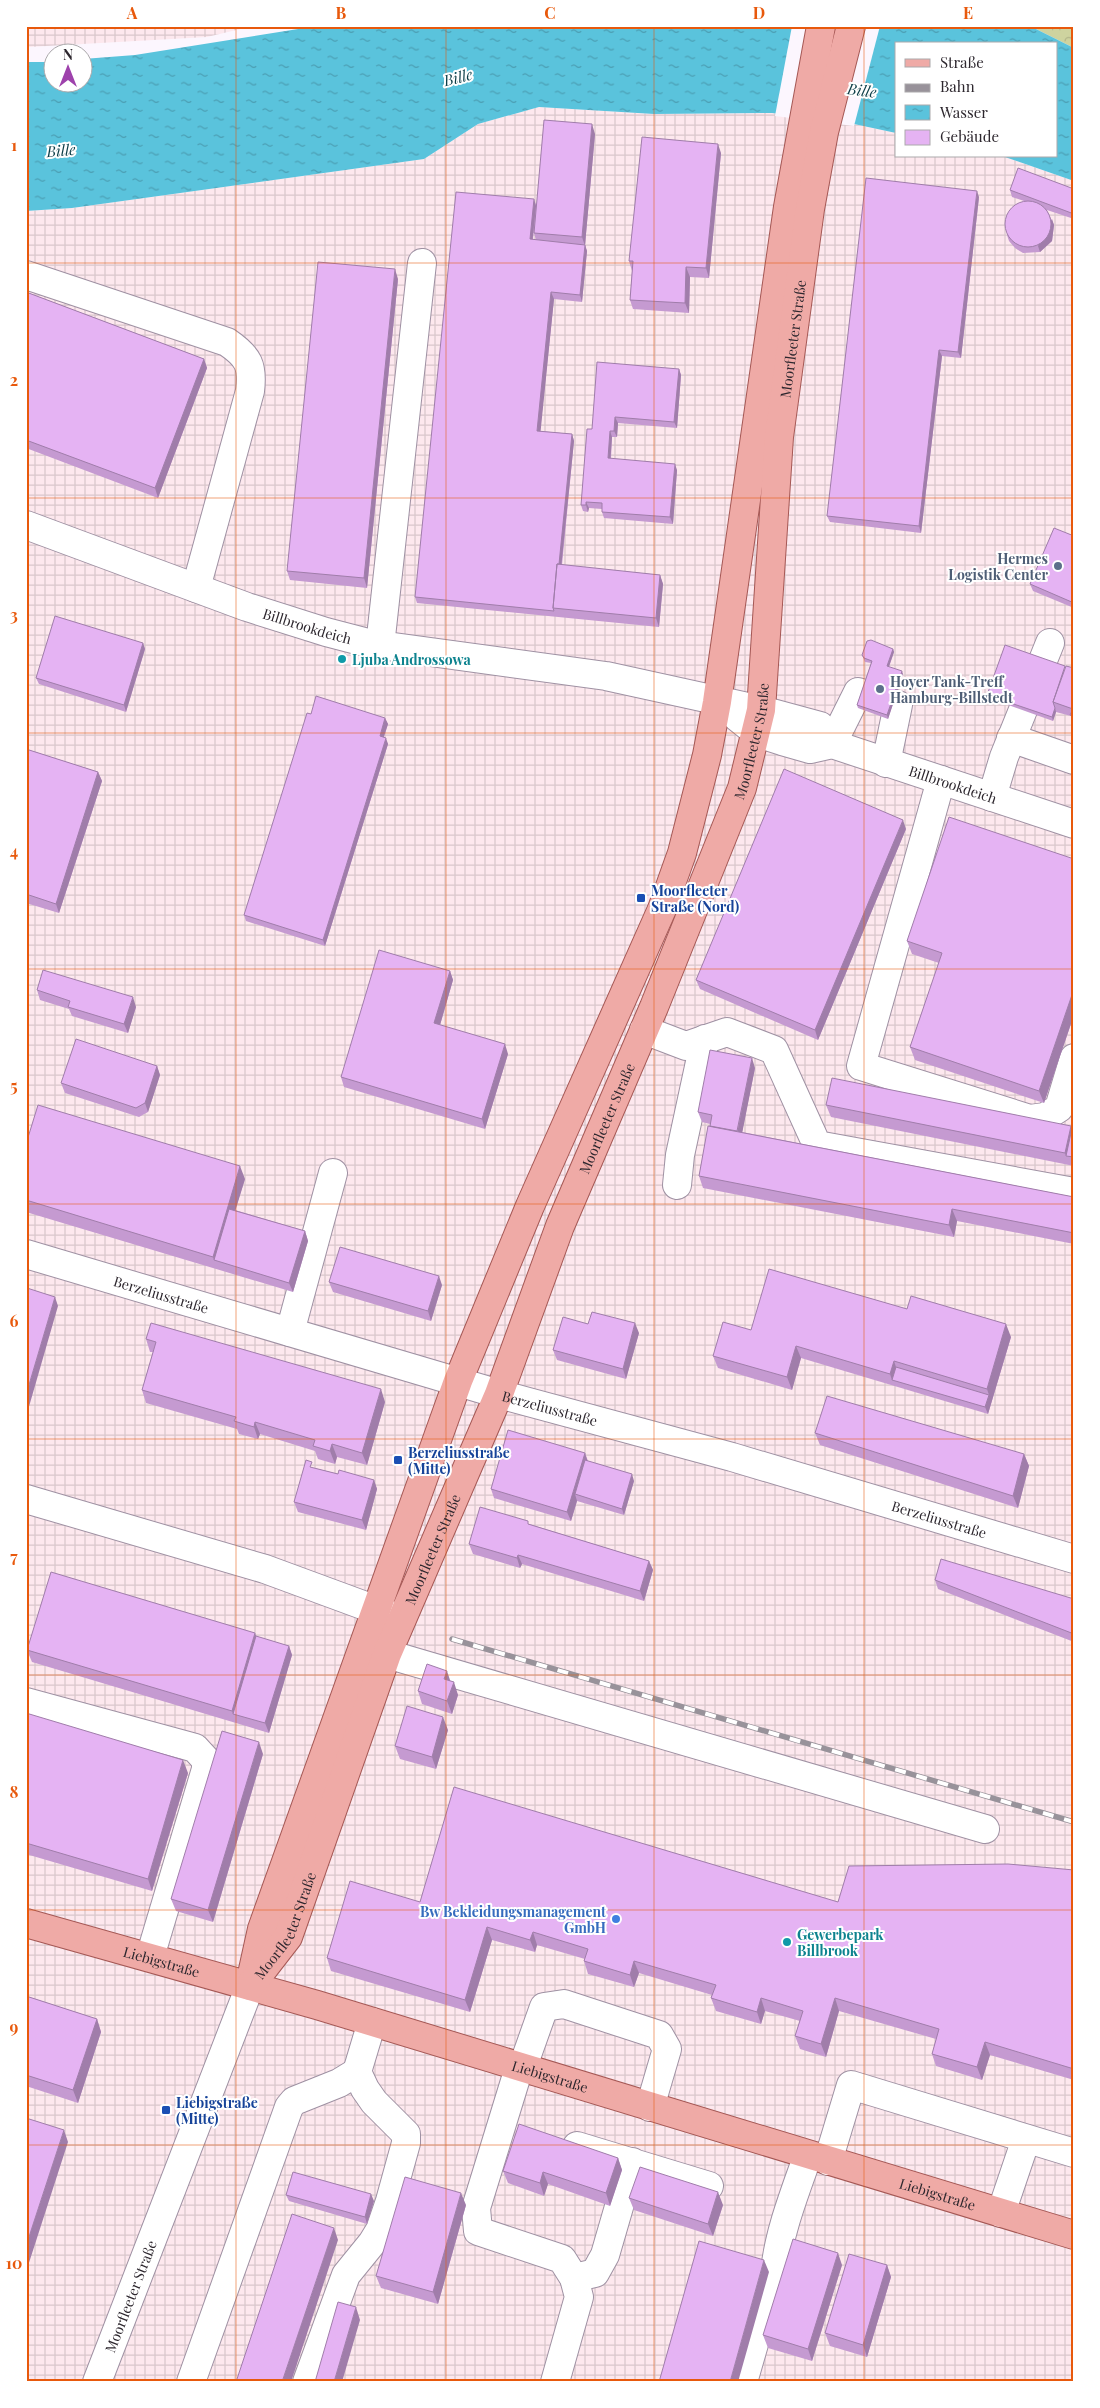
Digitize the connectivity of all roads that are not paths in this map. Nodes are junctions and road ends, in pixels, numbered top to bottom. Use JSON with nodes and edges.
{"nodes":[{"id":1,"x":821,"y":26,"type":"edge"},
{"id":2,"x":851,"y":26,"type":"edge"},
{"id":3,"x":813,"y":131,"type":"junction"},
{"id":4,"x":799,"y":208,"type":"junction"},
{"id":5,"x":422,"y":263,"type":"dead end"},
{"id":6,"x":26,"y":275,"type":"edge"},
{"id":7,"x":26,"y":526,"type":"edge"},
{"id":8,"x":196,"y":588,"type":"junction"},
{"id":9,"x":1050,"y":643,"type":"dead end"},
{"id":10,"x":380,"y":646,"type":"junction"},
{"id":11,"x":717,"y":702,"type":"junction"},
{"id":12,"x":759,"y":721,"type":"junction"},
{"id":13,"x":1011,"y":738,"type":"junction"},
{"id":14,"x":832,"y":744,"type":"junction"},
{"id":15,"x":1074,"y":760,"type":"edge"},
{"id":16,"x":886,"y":763,"type":"junction"},
{"id":17,"x":941,"y":780,"type":"junction"},
{"id":18,"x":992,"y":797,"type":"junction"},
{"id":19,"x":1074,"y":824,"type":"edge"},
{"id":20,"x":644,"y":1030,"type":"junction"},
{"id":21,"x":706,"y":1039,"type":"junction"},
{"id":22,"x":1074,"y":1058,"type":"edge"},
{"id":23,"x":333,"y":1173,"type":"dead end"},
{"id":24,"x":677,"y":1185,"type":"dead end"},
{"id":25,"x":1074,"y":1192,"type":"edge"},
{"id":26,"x":26,"y":1254,"type":"edge"},
{"id":27,"x":290,"y":1332,"type":"junction"},
{"id":28,"x":458,"y":1381,"type":"junction"},
{"id":29,"x":499,"y":1394,"type":"junction"},
{"id":30,"x":26,"y":1499,"type":"edge"},
{"id":31,"x":1074,"y":1559,"type":"edge"},
{"id":32,"x":375,"y":1610,"type":"junction"},
{"id":33,"x":402,"y":1620,"type":"junction"},
{"id":34,"x":375,"y":1649,"type":"junction"},
{"id":35,"x":26,"y":1702,"type":"edge"},
{"id":36,"x":985,"y":1829,"type":"dead end"},
{"id":37,"x":26,"y":1923,"type":"edge"},
{"id":38,"x":150,"y":1957,"type":"junction"},
{"id":39,"x":250,"y":1986,"type":"junction"},
{"id":40,"x":372,"y":2022,"type":"junction"},
{"id":41,"x":521,"y":2069,"type":"junction"},
{"id":42,"x":357,"y":2072,"type":"junction"},
{"id":43,"x":650,"y":2107,"type":"junction"},
{"id":44,"x":501,"y":2123,"type":"junction"},
{"id":45,"x":529,"y":2131,"type":"edge"},
{"id":46,"x":1026,"y":2139,"type":"junction"},
{"id":47,"x":557,"y":2140,"type":"edge"},
{"id":48,"x":1074,"y":2153,"type":"edge"},
{"id":49,"x":818,"y":2158,"type":"junction"},
{"id":50,"x":632,"y":2162,"type":"junction"},
{"id":51,"x":709,"y":2186,"type":"dead end"},
{"id":52,"x":1001,"y":2213,"type":"junction"},
{"id":53,"x":1074,"y":2235,"type":"edge"},
{"id":54,"x":574,"y":2278,"type":"junction"},
{"id":55,"x":97,"y":2382,"type":"edge"},
{"id":56,"x":191,"y":2382,"type":"edge"},
{"id":57,"x":307,"y":2382,"type":"edge"},
{"id":58,"x":555,"y":2382,"type":"edge"},
{"id":59,"x":743,"y":2382,"type":"edge"}],
"edges":[{"from":1,"to":3,"type":"main road"},
{"from":2,"to":3,"type":"main road"},
{"from":3,"to":4,"type":"main road"},
{"from":4,"to":11,"type":"main road","name":"Moorfleeter Straße"},
{"from":4,"to":12,"type":"main road","name":"Moorfleeter Straße"},
{"from":5,"to":10,"type":"street"},
{"from":6,"to":8,"type":"street"},
{"from":7,"to":8,"type":"street","name":"Billbrookdeich"},
{"from":8,"to":10,"type":"street","name":"Billbrookdeich"},
{"from":9,"to":13,"type":"street"},
{"from":10,"to":11,"type":"street","name":"Billbrookdeich"},
{"from":11,"to":12,"type":"street","name":"Billbrookdeich"},
{"from":11,"to":28,"type":"main road","name":"Moorfleeter Straße"},
{"from":12,"to":14,"type":"street","name":"Billbrookdeich"},
{"from":12,"to":20,"type":"main road","name":"Moorfleeter Straße"},
{"from":13,"to":15,"type":"street"},
{"from":13,"to":18,"type":"street"},
{"from":14,"to":16,"type":"street","name":"Billbrookdeich"},
{"from":14,"to":16,"type":"street"},
{"from":16,"to":17,"type":"street","name":"Billbrookdeich"},
{"from":17,"to":18,"type":"street","name":"Billbrookdeich"},
{"from":17,"to":22,"type":"street"},
{"from":18,"to":19,"type":"street","name":"Billbrookdeich"},
{"from":20,"to":21,"type":"street"},
{"from":20,"to":29,"type":"main road","name":"Moorfleeter Straße"},
{"from":21,"to":24,"type":"street"},
{"from":21,"to":25,"type":"street"},
{"from":23,"to":27,"type":"street"},
{"from":26,"to":27,"type":"street","name":"Berzeliusstraße"},
{"from":27,"to":28,"type":"street","name":"Berzeliusstraße"},
{"from":28,"to":29,"type":"street","name":"Berzeliusstraße"},
{"from":28,"to":32,"type":"main road","name":"Moorfleeter Straße"},
{"from":29,"to":31,"type":"street","name":"Berzeliusstraße"},
{"from":29,"to":33,"type":"main road","name":"Moorfleeter Straße"},
{"from":30,"to":32,"type":"street"},
{"from":32,"to":33,"type":"street"},
{"from":32,"to":34,"type":"main road","name":"Moorfleeter Straße"},
{"from":33,"to":34,"type":"main road","name":"Moorfleeter Straße"},
{"from":34,"to":36,"type":"street"},
{"from":34,"to":39,"type":"main road","name":"Moorfleeter Straße"},
{"from":35,"to":38,"type":"street"},
{"from":37,"to":38,"type":"main road","name":"Liebigstraße"},
{"from":38,"to":39,"type":"main road","name":"Liebigstraße"},
{"from":39,"to":40,"type":"main road","name":"Liebigstraße"},
{"from":39,"to":55,"type":"street","name":"Moorfleeter Straße"},
{"from":40,"to":41,"type":"main road","name":"Liebigstraße"},
{"from":40,"to":42,"type":"street"},
{"from":41,"to":43,"type":"main road","name":"Liebigstraße"},
{"from":41,"to":43,"type":"street"},
{"from":41,"to":44,"type":"street"},
{"from":42,"to":56,"type":"street"},
{"from":42,"to":57,"type":"street"},
{"from":43,"to":49,"type":"main road","name":"Liebigstraße"},
{"from":44,"to":45,"type":"street"},
{"from":44,"to":54,"type":"street"},
{"from":46,"to":48,"type":"street"},
{"from":46,"to":49,"type":"street"},
{"from":46,"to":52,"type":"street"},
{"from":47,"to":50,"type":"street"},
{"from":49,"to":52,"type":"main road","name":"Liebigstraße"},
{"from":49,"to":59,"type":"street"},
{"from":50,"to":51,"type":"street"},
{"from":50,"to":54,"type":"street"},
{"from":52,"to":53,"type":"main road","name":"Liebigstraße"},
{"from":54,"to":58,"type":"street"}]}
